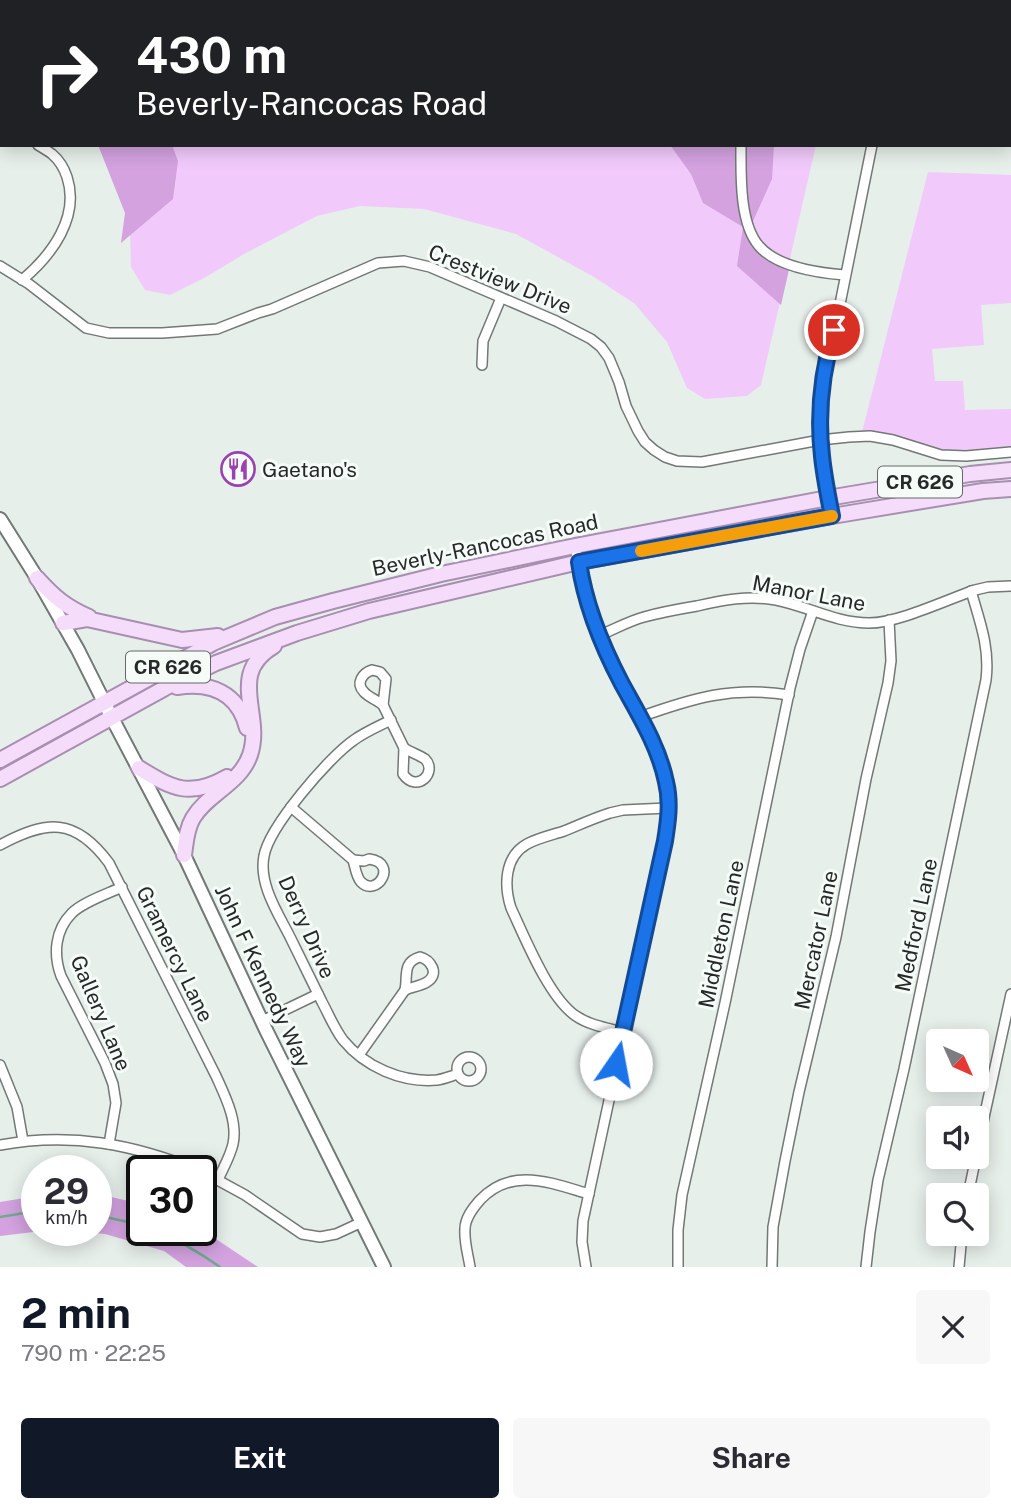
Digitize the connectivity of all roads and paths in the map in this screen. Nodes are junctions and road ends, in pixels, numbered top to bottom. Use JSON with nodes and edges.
{"nodes":[{"id":1,"x":41,"y":147,"type":"edge"},
{"id":2,"x":741,"y":147,"type":"edge"},
{"id":3,"x":872,"y":147,"type":"edge"},
{"id":4,"x":0,"y":266,"type":"edge"},
{"id":5,"x":845,"y":275,"type":"junction"},
{"id":6,"x":22,"y":280,"type":"junction"},
{"id":7,"x":501,"y":298,"type":"junction"},
{"id":8,"x":482,"y":365,"type":"dead end"},
{"id":9,"x":820,"y":440,"type":"junction"},
{"id":10,"x":1011,"y":452,"type":"edge"},
{"id":11,"x":1011,"y":470,"type":"edge"},
{"id":12,"x":1011,"y":489,"type":"edge"},
{"id":13,"x":828,"y":498,"type":"junction"},
{"id":14,"x":832,"y":516,"type":"junction"},
{"id":15,"x":0,"y":519,"type":"edge"},
{"id":16,"x":575,"y":546,"type":"junction"},
{"id":17,"x":579,"y":562,"type":"junction"},
{"id":18,"x":37,"y":578,"type":"junction"},
{"id":19,"x":1011,"y":586,"type":"edge"},
{"id":20,"x":971,"y":592,"type":"junction"},
{"id":21,"x":813,"y":611,"type":"junction"},
{"id":22,"x":888,"y":620,"type":"junction"},
{"id":23,"x":97,"y":621,"type":"junction"},
{"id":24,"x":63,"y":623,"type":"junction"},
{"id":25,"x":297,"y":633,"type":"junction"},
{"id":26,"x":233,"y":634,"type":"junction"},
{"id":27,"x":600,"y":635,"type":"junction"},
{"id":28,"x":165,"y":688,"type":"junction"},
{"id":29,"x":789,"y":695,"type":"junction"},
{"id":30,"x":103,"y":702,"type":"junction"},
{"id":31,"x":383,"y":705,"type":"dead end"},
{"id":32,"x":640,"y":717,"type":"junction"},
{"id":33,"x":112,"y":718,"type":"junction"},
{"id":34,"x":391,"y":720,"type":"junction"},
{"id":35,"x":404,"y":748,"type":"dead end"},
{"id":36,"x":0,"y":760,"type":"edge"},
{"id":37,"x":139,"y":768,"type":"junction"},
{"id":38,"x":0,"y":779,"type":"edge"},
{"id":39,"x":291,"y":807,"type":"junction"},
{"id":40,"x":668,"y":808,"type":"junction"},
{"id":41,"x":0,"y":845,"type":"edge"},
{"id":42,"x":184,"y":855,"type":"junction"},
{"id":43,"x":353,"y":860,"type":"dead end"},
{"id":44,"x":122,"y":887,"type":"junction"},
{"id":45,"x":405,"y":990,"type":"dead end"},
{"id":46,"x":318,"y":994,"type":"junction"},
{"id":47,"x":1011,"y":995,"type":"edge"},
{"id":48,"x":262,"y":1021,"type":"junction"},
{"id":49,"x":623,"y":1032,"type":"junction"},
{"id":50,"x":359,"y":1055,"type":"junction"},
{"id":51,"x":0,"y":1065,"type":"edge"},
{"id":52,"x":458,"y":1074,"type":"dead end"},
{"id":53,"x":987,"y":1106,"type":"edge"},
{"id":54,"x":23,"y":1141,"type":"junction"},
{"id":55,"x":109,"y":1144,"type":"junction"},
{"id":56,"x":0,"y":1145,"type":"edge"},
{"id":57,"x":154,"y":1155,"type":"edge"},
{"id":58,"x":218,"y":1180,"type":"joint"},
{"id":59,"x":589,"y":1194,"type":"junction"},
{"id":60,"x":362,"y":1222,"type":"junction"},
{"id":61,"x":961,"y":1246,"type":"edge"},
{"id":62,"x":384,"y":1267,"type":"edge"},
{"id":63,"x":470,"y":1267,"type":"edge"},
{"id":64,"x":586,"y":1267,"type":"edge"},
{"id":65,"x":678,"y":1267,"type":"edge"},
{"id":66,"x":772,"y":1267,"type":"edge"},
{"id":67,"x":866,"y":1267,"type":"edge"},
{"id":68,"x":959,"y":1267,"type":"edge"}],
"edges":[{"from":1,"to":6,"type":"street"},
{"from":2,"to":5,"type":"street"},
{"from":3,"to":5,"type":"street"},
{"from":4,"to":6,"type":"street","name":"Crestview Drive"},
{"from":5,"to":9,"type":"street"},
{"from":6,"to":7,"type":"street","name":"Crestview Drive"},
{"from":7,"to":8,"type":"street"},
{"from":7,"to":9,"type":"street","name":"Crestview Drive"},
{"from":9,"to":10,"type":"street","name":"Crestview Drive"},
{"from":9,"to":13,"type":"street"},
{"from":11,"to":13,"type":"main road","name":"Beverly-Rancocas Road","number":"CR 626"},
{"from":12,"to":14,"type":"main road","name":"Beverly-Rancocas Road","number":"CR 626"},
{"from":13,"to":14,"type":"street"},
{"from":13,"to":16,"type":"main road","name":"Beverly-Rancocas Road","number":"CR 626"},
{"from":14,"to":17,"type":"main road","name":"Beverly-Rancocas Road","number":"CR 626"},
{"from":15,"to":18,"type":"street","name":"John F Kennedy Way"},
{"from":16,"to":17,"type":"street"},
{"from":16,"to":26,"type":"main road","name":"Beverly-Rancocas Road","number":"CR 626"},
{"from":17,"to":25,"type":"main road","name":"Beverly-Rancocas Road","number":"CR 626"},
{"from":17,"to":27,"type":"street"},
{"from":18,"to":23,"type":"main road"},
{"from":18,"to":24,"type":"street","name":"John F Kennedy Way"},
{"from":19,"to":20,"type":"street","name":"Manor Lane"},
{"from":20,"to":22,"type":"street","name":"Manor Lane"},
{"from":20,"to":67,"type":"street","name":"Medford Lane"},
{"from":21,"to":22,"type":"street","name":"Manor Lane"},
{"from":21,"to":27,"type":"street","name":"Manor Lane"},
{"from":21,"to":29,"type":"street","name":"Middleton Lane"},
{"from":22,"to":66,"type":"street","name":"Mercator Lane"},
{"from":23,"to":24,"type":"main road"},
{"from":23,"to":26,"type":"main road"},
{"from":24,"to":30,"type":"street","name":"John F Kennedy Way"},
{"from":25,"to":28,"type":"main road","name":"Beverly-Rancocas Road","number":"CR 626"},
{"from":25,"to":42,"type":"main road"},
{"from":26,"to":30,"type":"main road","name":"Beverly-Rancocas Road","number":"CR 626"},
{"from":27,"to":32,"type":"street"},
{"from":28,"to":33,"type":"main road","name":"Beverly-Rancocas Road","number":"CR 626"},
{"from":28,"to":37,"type":"main road"},
{"from":29,"to":32,"type":"street"},
{"from":29,"to":65,"type":"street","name":"Middleton Lane"},
{"from":30,"to":33,"type":"street","name":"John F Kennedy Way"},
{"from":30,"to":36,"type":"main road","name":"Beverly-Rancocas Road","number":"CR 626"},
{"from":31,"to":34,"type":"street"},
{"from":32,"to":40,"type":"street"},
{"from":33,"to":37,"type":"street","name":"John F Kennedy Way"},
{"from":33,"to":38,"type":"main road","name":"Beverly-Rancocas Road","number":"CR 626"},
{"from":34,"to":35,"type":"street"},
{"from":34,"to":39,"type":"street","name":"Derry Drive"},
{"from":37,"to":42,"type":"street","name":"John F Kennedy Way"},
{"from":39,"to":43,"type":"street"},
{"from":39,"to":46,"type":"street","name":"Derry Drive"},
{"from":40,"to":49,"type":"street"},
{"from":40,"to":49,"type":"street"},
{"from":41,"to":44,"type":"street","name":"Gramercy Lane"},
{"from":42,"to":48,"type":"street","name":"John F Kennedy Way"},
{"from":44,"to":55,"type":"street","name":"Gallery Lane"},
{"from":44,"to":58,"type":"street","name":"Gramercy Lane"},
{"from":45,"to":50,"type":"street"},
{"from":46,"to":48,"type":"street"},
{"from":46,"to":50,"type":"street","name":"Derry Drive"},
{"from":47,"to":53,"type":"street"},
{"from":48,"to":60,"type":"street","name":"John F Kennedy Way"},
{"from":49,"to":59,"type":"street"},
{"from":50,"to":52,"type":"street","name":"Derry Drive"},
{"from":51,"to":54,"type":"street"},
{"from":54,"to":55,"type":"street"},
{"from":54,"to":56,"type":"street"},
{"from":55,"to":57,"type":"street"},
{"from":58,"to":60,"type":"street"},
{"from":59,"to":63,"type":"street"},
{"from":59,"to":64,"type":"street"},
{"from":60,"to":62,"type":"street","name":"John F Kennedy Way"},
{"from":61,"to":68,"type":"street"}]}
